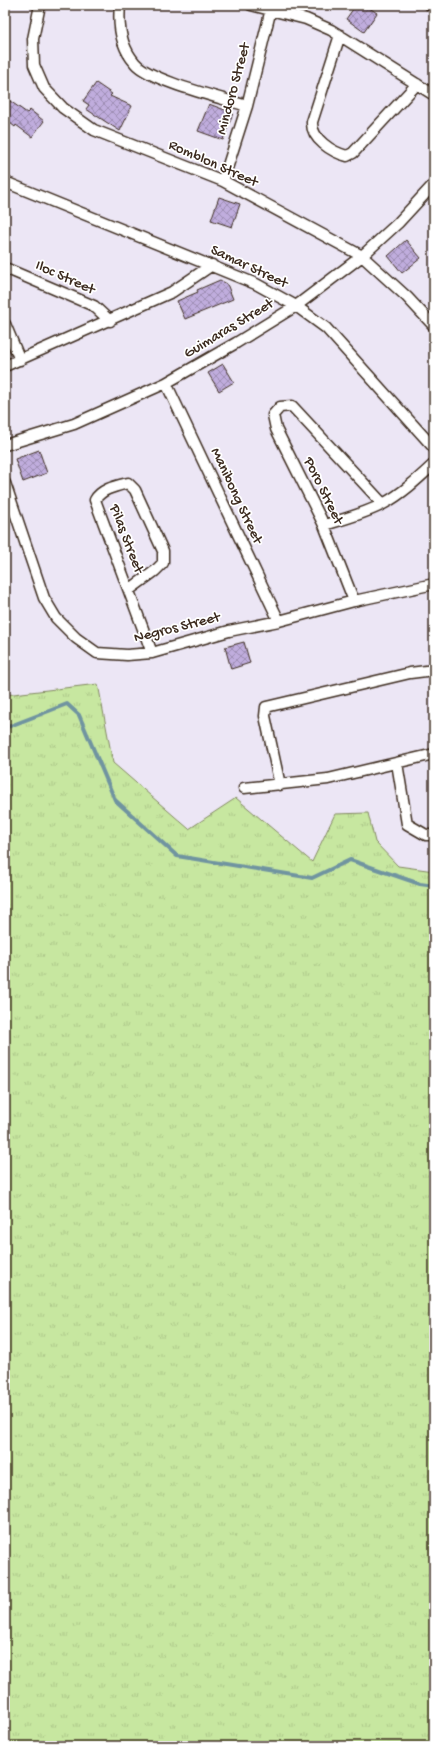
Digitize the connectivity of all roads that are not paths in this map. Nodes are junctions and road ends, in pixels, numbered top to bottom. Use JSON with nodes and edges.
{"nodes":[{"id":1,"x":40,"y":5,"type":"edge"},
{"id":2,"x":120,"y":5,"type":"edge"},
{"id":3,"x":251,"y":5,"type":"edge"},
{"id":4,"x":430,"y":5,"type":"edge"},
{"id":5,"x":272,"y":8,"type":"edge"},
{"id":6,"x":434,"y":8,"type":"edge"},
{"id":7,"x":340,"y":35,"type":"junction"},
{"id":8,"x":417,"y":84,"type":"junction"},
{"id":9,"x":434,"y":95,"type":"edge"},
{"id":10,"x":247,"y":106,"type":"junction"},
{"id":11,"x":223,"y":181,"type":"junction"},
{"id":12,"x":5,"y":182,"type":"edge"},
{"id":13,"x":434,"y":184,"type":"edge"},
{"id":14,"x":362,"y":256,"type":"junction"},
{"id":15,"x":212,"y":265,"type":"junction"},
{"id":16,"x":5,"y":268,"type":"edge"},
{"id":17,"x":296,"y":306,"type":"junction"},
{"id":18,"x":110,"y":321,"type":"junction"},
{"id":19,"x":5,"y":324,"type":"edge"},
{"id":20,"x":434,"y":326,"type":"edge"},
{"id":21,"x":20,"y":360,"type":"junction"},
{"id":22,"x":5,"y":366,"type":"edge"},
{"id":23,"x":166,"y":383,"type":"junction"},
{"id":24,"x":5,"y":445,"type":"edge"},
{"id":25,"x":434,"y":448,"type":"edge"},
{"id":26,"x":434,"y":464,"type":"edge"},
{"id":27,"x":5,"y":483,"type":"edge"},
{"id":28,"x":384,"y":504,"type":"junction"},
{"id":29,"x":324,"y":525,"type":"junction"},
{"id":30,"x":434,"y":584,"type":"edge"},
{"id":31,"x":129,"y":590,"type":"junction"},
{"id":32,"x":354,"y":601,"type":"junction"},
{"id":33,"x":279,"y":621,"type":"junction"},
{"id":34,"x":152,"y":653,"type":"junction"},
{"id":35,"x":434,"y":670,"type":"edge"},
{"id":36,"x":434,"y":754,"type":"edge"},
{"id":37,"x":397,"y":763,"type":"junction"},
{"id":38,"x":280,"y":785,"type":"junction"},
{"id":39,"x":244,"y":788,"type":"dead end"},
{"id":40,"x":434,"y":835,"type":"edge"}],
"edges":[{"from":1,"to":11,"type":"street","name":"Romblon Street"},
{"from":2,"to":10,"type":"street"},
{"from":3,"to":5,"type":"street"},
{"from":4,"to":6,"type":"street"},
{"from":5,"to":7,"type":"street"},
{"from":5,"to":10,"type":"street","name":"Mindoro Street"},
{"from":7,"to":8,"type":"street"},
{"from":7,"to":8,"type":"street"},
{"from":8,"to":9,"type":"street"},
{"from":10,"to":11,"type":"street","name":"Mindoro Street"},
{"from":11,"to":14,"type":"street","name":"Romblon Street"},
{"from":12,"to":15,"type":"street","name":"Samar Street"},
{"from":13,"to":14,"type":"street","name":"Guimaras Street"},
{"from":14,"to":17,"type":"street","name":"Guimaras Street"},
{"from":14,"to":20,"type":"street","name":"Romblon Street"},
{"from":15,"to":17,"type":"street","name":"Samar Street"},
{"from":15,"to":18,"type":"street"},
{"from":16,"to":18,"type":"street","name":"Iloc Street"},
{"from":17,"to":23,"type":"street","name":"Guimaras Street"},
{"from":17,"to":25,"type":"street","name":"Samar Street"},
{"from":18,"to":21,"type":"street"},
{"from":19,"to":21,"type":"street"},
{"from":21,"to":22,"type":"street"},
{"from":23,"to":24,"type":"street","name":"Guimaras Street"},
{"from":23,"to":33,"type":"street","name":"Manibong Street"},
{"from":26,"to":28,"type":"street"},
{"from":27,"to":34,"type":"street","name":"Negros Street"},
{"from":28,"to":29,"type":"street"},
{"from":28,"to":29,"type":"street","name":"Poro Street"},
{"from":29,"to":32,"type":"street","name":"Poro Street"},
{"from":30,"to":32,"type":"street","name":"Negros Street"},
{"from":31,"to":31,"type":"street","name":"Pilas Street"},
{"from":31,"to":34,"type":"street","name":"Pilas Street"},
{"from":32,"to":33,"type":"street","name":"Negros Street"},
{"from":33,"to":34,"type":"street","name":"Negros Street"},
{"from":35,"to":38,"type":"street"},
{"from":36,"to":37,"type":"street"},
{"from":37,"to":38,"type":"street"},
{"from":37,"to":40,"type":"street"},
{"from":38,"to":39,"type":"street"}]}
